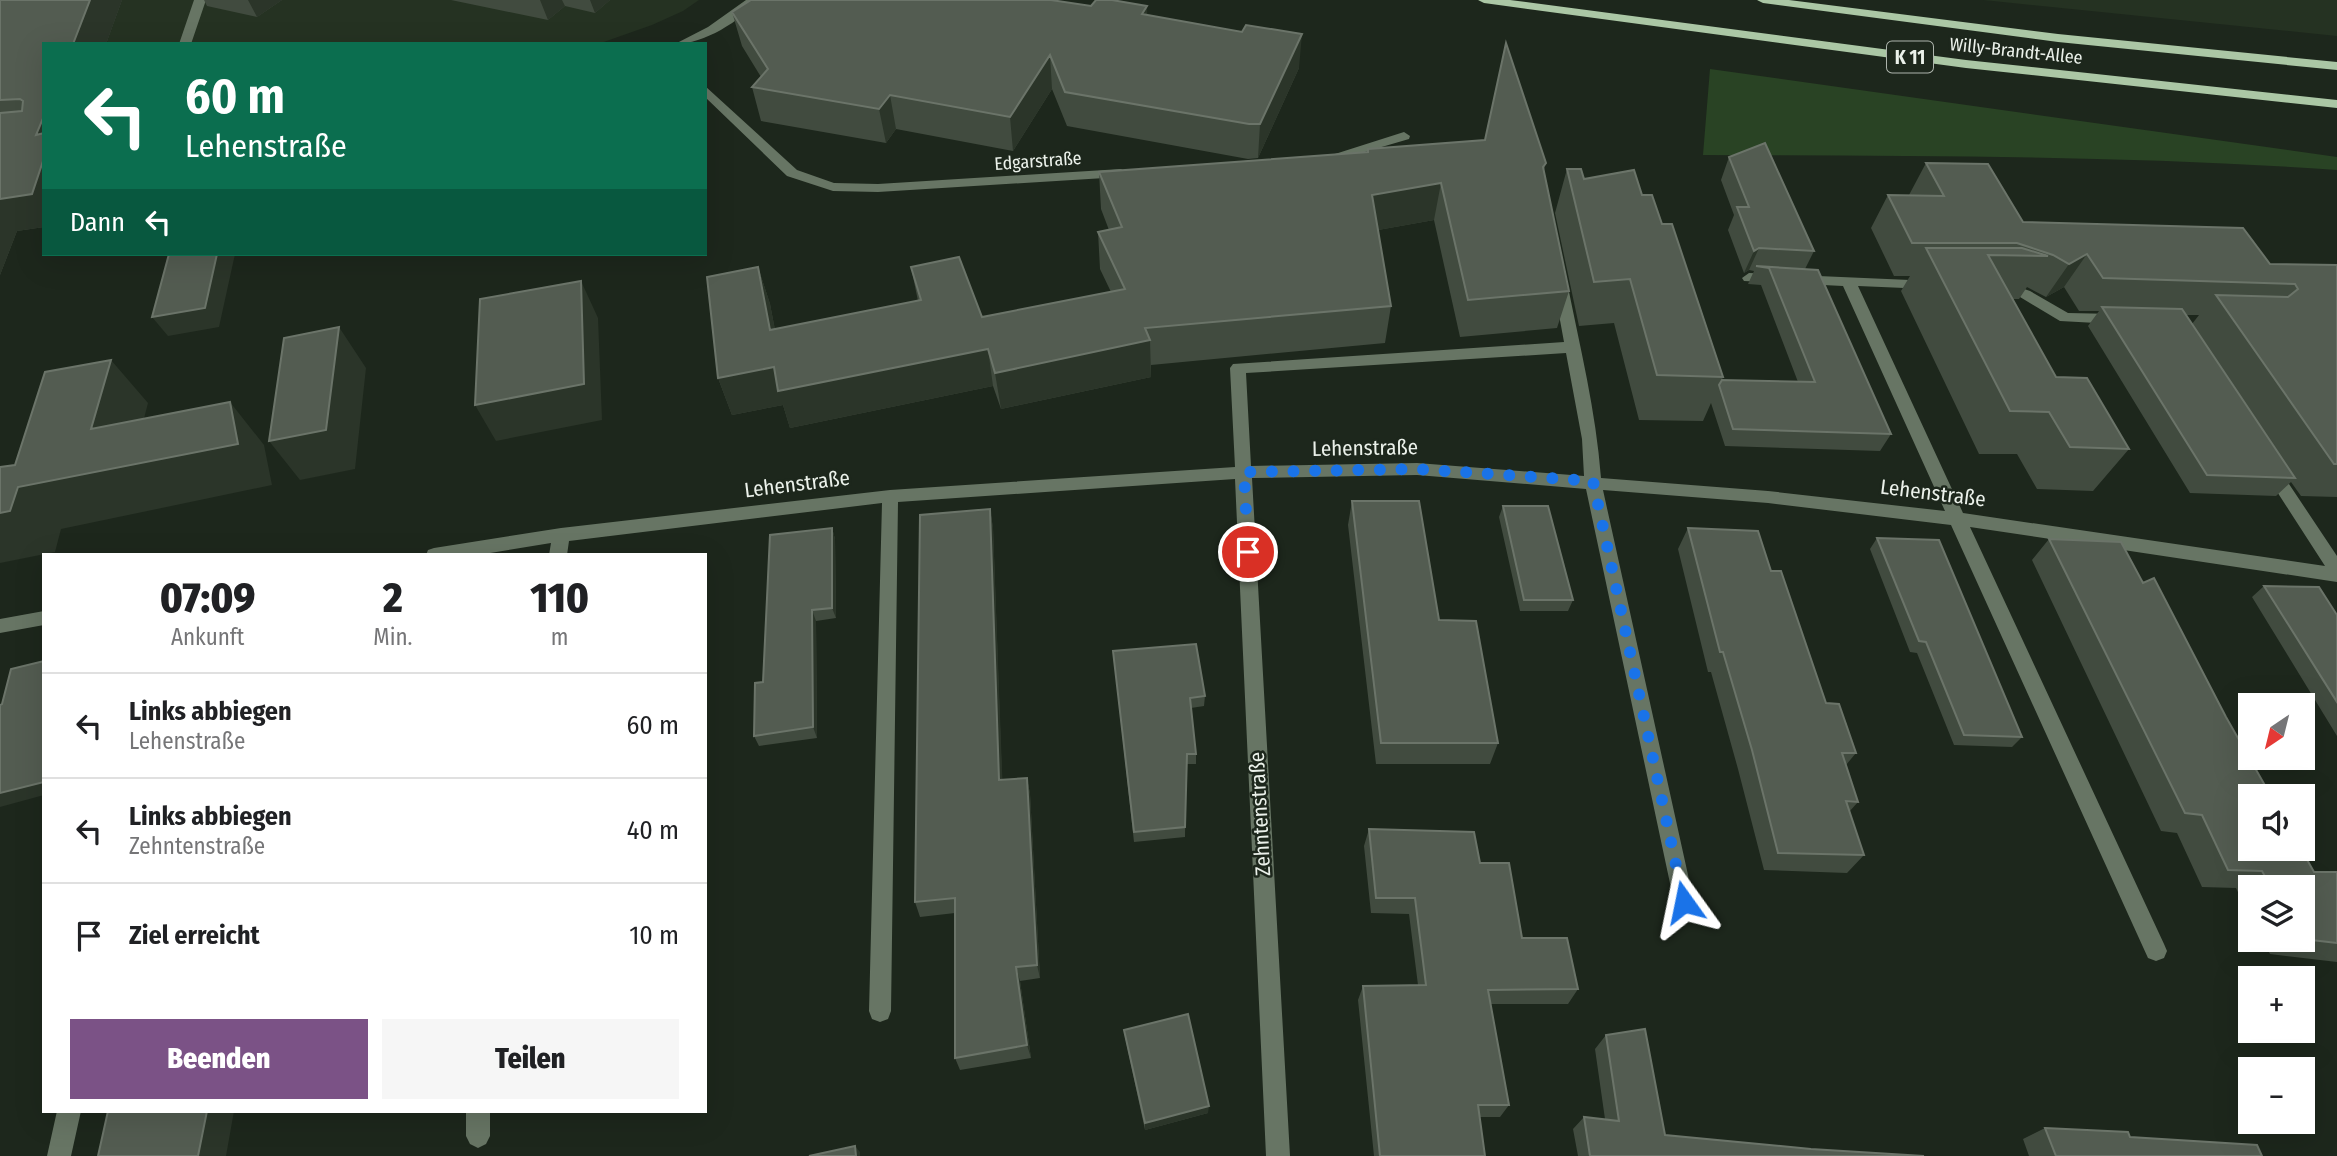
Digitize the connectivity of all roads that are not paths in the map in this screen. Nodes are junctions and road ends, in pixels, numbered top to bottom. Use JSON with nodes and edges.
{"nodes":[{"id":1,"x":200,"y":0,"type":"edge"},
{"id":2,"x":754,"y":0,"type":"edge"},
{"id":3,"x":1484,"y":0,"type":"edge"},
{"id":4,"x":1763,"y":0,"type":"edge"},
{"id":5,"x":186,"y":42,"type":"edge"},
{"id":6,"x":685,"y":42,"type":"edge"},
{"id":7,"x":2337,"y":66,"type":"edge"},
{"id":8,"x":707,"y":92,"type":"edge"},
{"id":9,"x":2337,"y":104,"type":"edge"},
{"id":10,"x":1404,"y":136,"type":"dead end"},
{"id":11,"x":1305,"y":162,"type":"edge"},
{"id":12,"x":1140,"y":172,"type":"edge"},
{"id":13,"x":1557,"y":269,"type":"edge"},
{"id":14,"x":1749,"y":278,"type":"dead end"},
{"id":15,"x":1849,"y":283,"type":"junction"},
{"id":16,"x":1943,"y":284,"type":"edge"},
{"id":17,"x":1983,"y":284,"type":"edge"},
{"id":18,"x":2132,"y":320,"type":"edge"},
{"id":19,"x":1573,"y":348,"type":"junction"},
{"id":20,"x":2262,"y":456,"type":"edge"},
{"id":21,"x":1244,"y":472,"type":"junction"},
{"id":22,"x":1593,"y":481,"type":"junction"},
{"id":23,"x":890,"y":496,"type":"junction"},
{"id":24,"x":1959,"y":519,"type":"junction"},
{"id":25,"x":561,"y":535,"type":"junction"},
{"id":26,"x":447,"y":553,"type":"edge"},
{"id":27,"x":558,"y":553,"type":"edge"},
{"id":28,"x":2337,"y":572,"type":"edge"},
{"id":29,"x":42,"y":618,"type":"edge"},
{"id":30,"x":0,"y":626,"type":"edge"},
{"id":31,"x":1684,"y":902,"type":"dead end"},
{"id":32,"x":2156,"y":951,"type":"dead end"},
{"id":33,"x":880,"y":1011,"type":"dead end"},
{"id":34,"x":69,"y":1113,"type":"edge"},
{"id":35,"x":478,"y":1113,"type":"edge"},
{"id":36,"x":478,"y":1136,"type":"dead end"},
{"id":37,"x":59,"y":1156,"type":"edge"},
{"id":38,"x":1278,"y":1156,"type":"edge"}],
"edges":[{"from":1,"to":5,"type":"street"},
{"from":2,"to":6,"type":"street"},
{"from":3,"to":9,"type":"main road","name":"Willy-Brandt-Allee","number":"K 11"},
{"from":4,"to":7,"type":"main road","name":"Willy-Brandt-Allee","number":"K 11"},
{"from":8,"to":12,"type":"street","name":"Edgarstraße"},
{"from":10,"to":11,"type":"street"},
{"from":13,"to":19,"type":"street"},
{"from":14,"to":15,"type":"street"},
{"from":15,"to":16,"type":"street"},
{"from":15,"to":24,"type":"street"},
{"from":17,"to":18,"type":"street"},
{"from":19,"to":21,"type":"street","name":"Zehntenstraße"},
{"from":19,"to":22,"type":"street"},
{"from":20,"to":28,"type":"street"},
{"from":21,"to":22,"type":"street","name":"Lehenstraße"},
{"from":21,"to":23,"type":"street","name":"Lehenstraße"},
{"from":21,"to":38,"type":"street","name":"Zehntenstraße"},
{"from":22,"to":24,"type":"street","name":"Lehenstraße"},
{"from":22,"to":31,"type":"street"},
{"from":23,"to":25,"type":"street","name":"Lehenstraße"},
{"from":23,"to":33,"type":"street"},
{"from":24,"to":28,"type":"street","name":"Lehenstraße"},
{"from":24,"to":32,"type":"street"},
{"from":25,"to":26,"type":"street","name":"Lehenstraße"},
{"from":25,"to":27,"type":"street"},
{"from":29,"to":30,"type":"street"},
{"from":34,"to":37,"type":"street"},
{"from":35,"to":36,"type":"street"}]}
